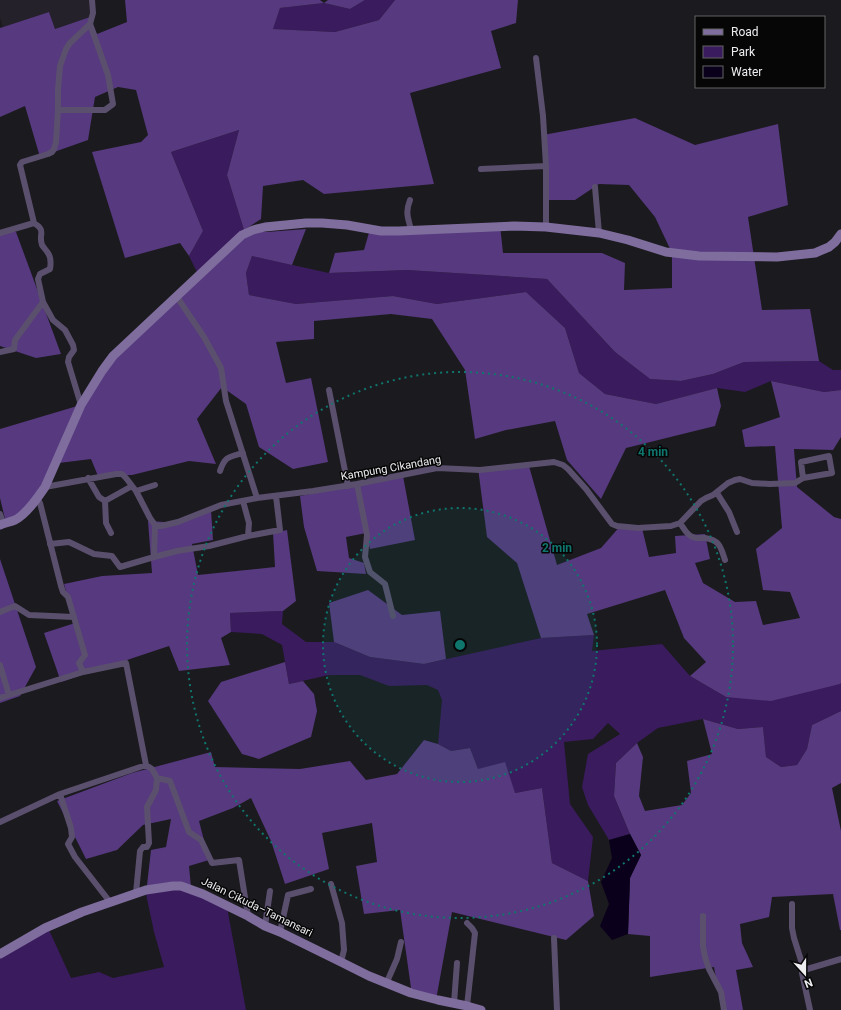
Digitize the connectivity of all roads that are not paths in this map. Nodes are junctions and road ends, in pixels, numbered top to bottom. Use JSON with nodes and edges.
{"nodes":[{"id":1,"x":92,"y":0,"type":"edge"},
{"id":2,"x":90,"y":24,"type":"junction"},
{"id":3,"x":536,"y":58,"type":"dead end"},
{"id":4,"x":58,"y":110,"type":"junction"},
{"id":5,"x":546,"y":166,"type":"junction"},
{"id":6,"x":481,"y":169,"type":"dead end"},
{"id":7,"x":595,"y":187,"type":"dead end"},
{"id":8,"x":410,"y":200,"type":"dead end"},
{"id":9,"x":34,"y":223,"type":"junction"},
{"id":10,"x":546,"y":227,"type":"junction"},
{"id":11,"x":411,"y":230,"type":"junction"},
{"id":12,"x":0,"y":233,"type":"edge"},
{"id":13,"x":599,"y":233,"type":"junction"},
{"id":14,"x":841,"y":234,"type":"edge"},
{"id":15,"x":838,"y":242,"type":"edge"},
{"id":16,"x":177,"y":297,"type":"junction"},
{"id":17,"x":43,"y":302,"type":"junction"},
{"id":18,"x":0,"y":352,"type":"edge"},
{"id":19,"x":329,"y":390,"type":"dead end"},
{"id":20,"x":81,"y":404,"type":"junction"},
{"id":21,"x":243,"y":453,"type":"junction"},
{"id":22,"x":220,"y":470,"type":"dead end"},
{"id":23,"x":88,"y":478,"type":"junction"},
{"id":24,"x":804,"y":478,"type":"junction"},
{"id":25,"x":357,"y":484,"type":"junction"},
{"id":26,"x":155,"y":485,"type":"dead end"},
{"id":27,"x":348,"y":486,"type":"junction"},
{"id":28,"x":45,"y":487,"type":"junction"},
{"id":29,"x":134,"y":488,"type":"junction"},
{"id":30,"x":717,"y":493,"type":"junction"},
{"id":31,"x":276,"y":496,"type":"junction"},
{"id":32,"x":257,"y":498,"type":"junction"},
{"id":33,"x":36,"y":499,"type":"junction"},
{"id":34,"x":105,"y":501,"type":"junction"},
{"id":35,"x":243,"y":501,"type":"junction"},
{"id":36,"x":0,"y":514,"type":"edge"},
{"id":37,"x":680,"y":523,"type":"junction"},
{"id":38,"x":2,"y":524,"type":"edge"},
{"id":39,"x":155,"y":525,"type":"junction"},
{"id":40,"x":737,"y":532,"type":"dead end"},
{"id":41,"x":111,"y":533,"type":"dead end"},
{"id":42,"x":248,"y":536,"type":"junction"},
{"id":43,"x":50,"y":544,"type":"junction"},
{"id":44,"x":154,"y":557,"type":"junction"},
{"id":45,"x":726,"y":560,"type":"dead end"},
{"id":46,"x":0,"y":612,"type":"edge"},
{"id":47,"x":393,"y":616,"type":"dead end"},
{"id":48,"x":74,"y":617,"type":"junction"},
{"id":49,"x":0,"y":665,"type":"edge"},
{"id":50,"x":83,"y":672,"type":"junction"},
{"id":51,"x":9,"y":695,"type":"junction"},
{"id":52,"x":0,"y":698,"type":"edge"},
{"id":53,"x":146,"y":765,"type":"junction"},
{"id":54,"x":157,"y":778,"type":"junction"},
{"id":55,"x":60,"y":794,"type":"junction"},
{"id":56,"x":0,"y":822,"type":"edge"},
{"id":57,"x":331,"y":884,"type":"dead end"},
{"id":58,"x":311,"y":889,"type":"dead end"},
{"id":59,"x":270,"y":891,"type":"dead end"},
{"id":60,"x":136,"y":893,"type":"junction"},
{"id":61,"x":110,"y":902,"type":"junction"},
{"id":62,"x":792,"y":904,"type":"dead end"},
{"id":63,"x":248,"y":916,"type":"junction"},
{"id":64,"x":703,"y":916,"type":"dead end"},
{"id":65,"x":467,"y":923,"type":"dead end"},
{"id":66,"x":265,"y":926,"type":"junction"},
{"id":67,"x":280,"y":932,"type":"junction"},
{"id":68,"x":554,"y":938,"type":"dead end"},
{"id":69,"x":401,"y":942,"type":"dead end"},
{"id":70,"x":0,"y":954,"type":"edge"},
{"id":71,"x":841,"y":960,"type":"edge"},
{"id":72,"x":341,"y":962,"type":"junction"},
{"id":73,"x":457,"y":963,"type":"dead end"},
{"id":74,"x":804,"y":970,"type":"junction"},
{"id":75,"x":386,"y":984,"type":"junction"},
{"id":76,"x":454,"y":1003,"type":"junction"},
{"id":77,"x":467,"y":1006,"type":"junction"},
{"id":78,"x":481,"y":1010,"type":"edge"},
{"id":79,"x":557,"y":1010,"type":"edge"},
{"id":80,"x":724,"y":1010,"type":"edge"},
{"id":81,"x":810,"y":1010,"type":"edge"}],
"edges":[{"from":1,"to":2,"type":"street"},
{"from":2,"to":4,"type":"street"},
{"from":2,"to":4,"type":"street"},
{"from":3,"to":5,"type":"street"},
{"from":4,"to":9,"type":"street"},
{"from":5,"to":6,"type":"street"},
{"from":5,"to":10,"type":"street"},
{"from":7,"to":13,"type":"street"},
{"from":8,"to":11,"type":"street"},
{"from":9,"to":12,"type":"street"},
{"from":9,"to":17,"type":"street"},
{"from":10,"to":11,"type":"street"},
{"from":10,"to":13,"type":"street"},
{"from":11,"to":16,"type":"street"},
{"from":13,"to":15,"type":"street"},
{"from":14,"to":15,"type":"street"},
{"from":16,"to":20,"type":"street"},
{"from":16,"to":21,"type":"street"},
{"from":17,"to":18,"type":"street"},
{"from":17,"to":20,"type":"street"},
{"from":19,"to":27,"type":"street"},
{"from":20,"to":28,"type":"street"},
{"from":21,"to":22,"type":"street"},
{"from":21,"to":32,"type":"street"},
{"from":23,"to":28,"type":"street"},
{"from":23,"to":29,"type":"street"},
{"from":23,"to":34,"type":"street"},
{"from":24,"to":24,"type":"street"},
{"from":24,"to":30,"type":"street"},
{"from":25,"to":27,"type":"street","name":"Kampung Cikandang"},
{"from":25,"to":37,"type":"street","name":"Kampung Cikandang"},
{"from":25,"to":47,"type":"street"},
{"from":26,"to":29,"type":"street"},
{"from":27,"to":31,"type":"street","name":"Kampung Cikandang"},
{"from":28,"to":33,"type":"street"},
{"from":29,"to":34,"type":"street"},
{"from":29,"to":39,"type":"street"},
{"from":30,"to":37,"type":"street"},
{"from":30,"to":40,"type":"street"},
{"from":31,"to":32,"type":"street","name":"Kampung Cikandang"},
{"from":31,"to":42,"type":"street"},
{"from":32,"to":35,"type":"street","name":"Kampung Cikandang"},
{"from":33,"to":38,"type":"street"},
{"from":33,"to":43,"type":"street"},
{"from":34,"to":41,"type":"street"},
{"from":35,"to":39,"type":"street","name":"Kampung Cikandang"},
{"from":35,"to":42,"type":"street"},
{"from":36,"to":38,"type":"street"},
{"from":37,"to":45,"type":"street"},
{"from":39,"to":44,"type":"street"},
{"from":42,"to":44,"type":"street"},
{"from":43,"to":44,"type":"street"},
{"from":43,"to":48,"type":"street"},
{"from":46,"to":48,"type":"street"},
{"from":48,"to":50,"type":"street"},
{"from":49,"to":51,"type":"street"},
{"from":50,"to":51,"type":"street"},
{"from":50,"to":53,"type":"street"},
{"from":51,"to":52,"type":"street"},
{"from":53,"to":54,"type":"street"},
{"from":53,"to":55,"type":"street"},
{"from":54,"to":60,"type":"street"},
{"from":54,"to":63,"type":"street"},
{"from":55,"to":56,"type":"street"},
{"from":55,"to":61,"type":"street"},
{"from":57,"to":72,"type":"street"},
{"from":58,"to":67,"type":"street"},
{"from":59,"to":66,"type":"street"},
{"from":60,"to":61,"type":"street","name":"Jalan Cikuda–Tamansari"},
{"from":60,"to":63,"type":"street","name":"Jalan Cikuda–Tamansari"},
{"from":61,"to":70,"type":"street","name":"Jalan Cikuda–Tamansari"},
{"from":62,"to":74,"type":"street"},
{"from":63,"to":66,"type":"street","name":"Jalan Cikuda–Tamansari"},
{"from":64,"to":80,"type":"street"},
{"from":65,"to":77,"type":"street"},
{"from":66,"to":67,"type":"street","name":"Jalan Cikuda–Tamansari"},
{"from":67,"to":72,"type":"street","name":"Jalan Cikuda–Tamansari"},
{"from":68,"to":79,"type":"street"},
{"from":69,"to":75,"type":"street"},
{"from":71,"to":74,"type":"street"},
{"from":72,"to":75,"type":"street","name":"Jalan Cikuda–Tamansari"},
{"from":73,"to":76,"type":"street"},
{"from":74,"to":81,"type":"street"},
{"from":75,"to":76,"type":"street","name":"Jalan Cikuda–Tamansari"},
{"from":76,"to":77,"type":"street","name":"Jalan Cikuda–Tamansari"},
{"from":77,"to":78,"type":"street","name":"Jalan Cikuda–Tamansari"}]}
